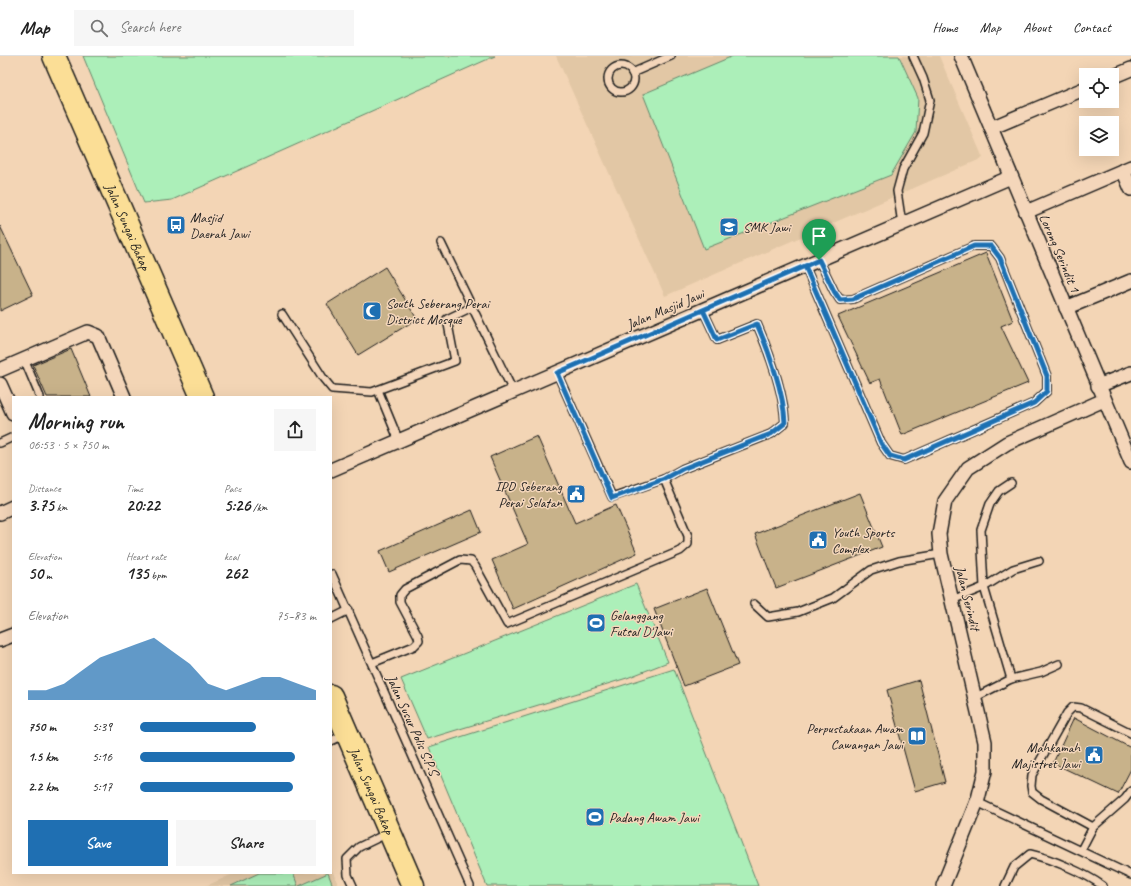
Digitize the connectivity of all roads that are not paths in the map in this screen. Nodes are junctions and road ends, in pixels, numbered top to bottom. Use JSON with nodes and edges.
{"nodes":[{"id":1,"x":54,"y":56,"type":"edge"},
{"id":2,"x":671,"y":56,"type":"edge"},
{"id":3,"x":912,"y":56,"type":"edge"},
{"id":4,"x":961,"y":56,"type":"edge"},
{"id":5,"x":1131,"y":69,"type":"edge"},
{"id":6,"x":632,"y":73,"type":"dead end"},
{"id":7,"x":1119,"y":74,"type":"edge"},
{"id":8,"x":1079,"y":91,"type":"edge"},
{"id":9,"x":991,"y":128,"type":"junction"},
{"id":10,"x":1127,"y":169,"type":"edge"},
{"id":11,"x":1011,"y":177,"type":"junction"},
{"id":12,"x":1131,"y":189,"type":"edge"},
{"id":13,"x":1026,"y":212,"type":"junction"},
{"id":14,"x":902,"y":224,"type":"junction"},
{"id":15,"x":441,"y":243,"type":"dead end"},
{"id":16,"x":819,"y":260,"type":"junction"},
{"id":17,"x":805,"y":266,"type":"junction"},
{"id":18,"x":1131,"y":281,"type":"edge"},
{"id":19,"x":472,"y":307,"type":"junction"},
{"id":20,"x":1066,"y":308,"type":"junction"},
{"id":21,"x":703,"y":310,"type":"junction"},
{"id":22,"x":282,"y":314,"type":"dead end"},
{"id":23,"x":24,"y":359,"type":"junction"},
{"id":24,"x":0,"y":370,"type":"edge"},
{"id":25,"x":557,"y":373,"type":"junction"},
{"id":26,"x":1131,"y":373,"type":"edge"},
{"id":27,"x":0,"y":384,"type":"edge"},
{"id":28,"x":1098,"y":386,"type":"junction"},
{"id":29,"x":378,"y":390,"type":"junction"},
{"id":30,"x":514,"y":391,"type":"junction"},
{"id":31,"x":40,"y":396,"type":"edge"},
{"id":32,"x":124,"y":396,"type":"edge"},
{"id":33,"x":202,"y":396,"type":"edge"},
{"id":34,"x":1104,"y":400,"type":"junction"},
{"id":35,"x":12,"y":411,"type":"edge"},
{"id":36,"x":12,"y":437,"type":"edge"},
{"id":37,"x":399,"y":441,"type":"junction"},
{"id":38,"x":0,"y":443,"type":"edge"},
{"id":39,"x":1131,"y":462,"type":"edge"},
{"id":40,"x":332,"y":470,"type":"edge"},
{"id":41,"x":664,"y":479,"type":"junction"},
{"id":42,"x":1011,"y":483,"type":"dead end"},
{"id":43,"x":12,"y":507,"type":"edge"},
{"id":44,"x":0,"y":513,"type":"edge"},
{"id":45,"x":941,"y":554,"type":"junction"},
{"id":46,"x":1039,"y":562,"type":"dead end"},
{"id":47,"x":332,"y":574,"type":"dead end"},
{"id":48,"x":984,"y":587,"type":"junction"},
{"id":49,"x":952,"y":600,"type":"junction"},
{"id":50,"x":754,"y":604,"type":"dead end"},
{"id":51,"x":349,"y":610,"type":"junction"},
{"id":52,"x":332,"y":618,"type":"edge"},
{"id":53,"x":12,"y":634,"type":"edge"},
{"id":54,"x":0,"y":640,"type":"edge"},
{"id":55,"x":372,"y":662,"type":"junction"},
{"id":56,"x":1059,"y":664,"type":"dead end"},
{"id":57,"x":1011,"y":678,"type":"junction"},
{"id":58,"x":976,"y":697,"type":"junction"},
{"id":59,"x":332,"y":701,"type":"edge"},
{"id":60,"x":1131,"y":734,"type":"edge"},
{"id":61,"x":339,"y":737,"type":"edge"},
{"id":62,"x":1131,"y":791,"type":"edge"},
{"id":63,"x":977,"y":802,"type":"junction"},
{"id":64,"x":1093,"y":826,"type":"junction"},
{"id":65,"x":390,"y":832,"type":"junction"},
{"id":66,"x":1081,"y":850,"type":"junction"},
{"id":67,"x":1131,"y":875,"type":"edge"},
{"id":68,"x":353,"y":886,"type":"edge"},
{"id":69,"x":413,"y":886,"type":"edge"},
{"id":70,"x":470,"y":886,"type":"edge"},
{"id":71,"x":943,"y":886,"type":"edge"},
{"id":72,"x":1005,"y":886,"type":"edge"},
{"id":73,"x":1103,"y":886,"type":"edge"}],
"edges":[{"from":1,"to":33,"type":"highway","name":"Jalan Sungai Bakap"},
{"from":2,"to":6,"type":"lane"},
{"from":3,"to":14,"type":"lane"},
{"from":4,"to":9,"type":"street","name":"Lorong Serindit 1"},
{"from":5,"to":7,"type":"street"},
{"from":8,"to":9,"type":"street"},
{"from":9,"to":11,"type":"street","name":"Lorong Serindit 1"},
{"from":10,"to":12,"type":"street"},
{"from":10,"to":13,"type":"street"},
{"from":11,"to":13,"type":"street","name":"Lorong Serindit 1"},
{"from":11,"to":14,"type":"street","name":"Jalan Masjid Jawi"},
{"from":13,"to":20,"type":"street","name":"Lorong Serindit 1"},
{"from":14,"to":16,"type":"street","name":"Jalan Masjid Jawi"},
{"from":15,"to":19,"type":"lane"},
{"from":16,"to":17,"type":"street","name":"Jalan Masjid Jawi"},
{"from":16,"to":17,"type":"lane"},
{"from":17,"to":21,"type":"street","name":"Jalan Masjid Jawi"},
{"from":18,"to":20,"type":"street"},
{"from":19,"to":29,"type":"lane"},
{"from":19,"to":30,"type":"lane"},
{"from":20,"to":28,"type":"street","name":"Lorong Serindit 1"},
{"from":21,"to":25,"type":"street","name":"Jalan Masjid Jawi"},
{"from":21,"to":41,"type":"lane"},
{"from":22,"to":29,"type":"lane"},
{"from":23,"to":24,"type":"street"},
{"from":23,"to":31,"type":"lane"},
{"from":23,"to":32,"type":"street"},
{"from":25,"to":30,"type":"street","name":"Jalan Masjid Jawi"},
{"from":25,"to":41,"type":"lane"},
{"from":26,"to":28,"type":"street"},
{"from":27,"to":35,"type":"street"},
{"from":28,"to":34,"type":"street","name":"Lorong Serindit 1"},
{"from":29,"to":37,"type":"lane"},
{"from":30,"to":37,"type":"street","name":"Jalan Masjid Jawi"},
{"from":34,"to":39,"type":"street","name":"Lorong Serindit 1"},
{"from":34,"to":45,"type":"street","name":"Jalan Serindit"},
{"from":36,"to":38,"type":"lane"},
{"from":37,"to":40,"type":"street","name":"Jalan Masjid Jawi"},
{"from":41,"to":55,"type":"lane"},
{"from":42,"to":48,"type":"lane"},
{"from":43,"to":44,"type":"street"},
{"from":45,"to":49,"type":"street","name":"Jalan Serindit"},
{"from":45,"to":50,"type":"lane"},
{"from":46,"to":48,"type":"lane"},
{"from":47,"to":51,"type":"lane","name":"Jalan Susur Polis S.P.S"},
{"from":48,"to":49,"type":"lane"},
{"from":48,"to":57,"type":"lane"},
{"from":49,"to":58,"type":"street","name":"Jalan Serindit"},
{"from":51,"to":52,"type":"lane"},
{"from":51,"to":55,"type":"lane","name":"Jalan Susur Polis S.P.S"},
{"from":53,"to":54,"type":"street"},
{"from":55,"to":70,"type":"lane","name":"Jalan Susur Polis S.P.S"},
{"from":56,"to":57,"type":"lane"},
{"from":57,"to":58,"type":"lane"},
{"from":58,"to":63,"type":"street","name":"Jalan Serindit"},
{"from":59,"to":61,"type":"highway","name":"Jalan Sungai Bakap"},
{"from":60,"to":64,"type":"lane"},
{"from":61,"to":65,"type":"highway","name":"Jalan Sungai Bakap"},
{"from":62,"to":64,"type":"lane"},
{"from":63,"to":66,"type":"lane"},
{"from":63,"to":71,"type":"street","name":"Jalan Serindit"},
{"from":64,"to":66,"type":"lane"},
{"from":65,"to":68,"type":"lane"},
{"from":65,"to":69,"type":"highway","name":"Jalan Sungai Bakap"},
{"from":66,"to":67,"type":"lane"},
{"from":72,"to":73,"type":"lane"}]}
